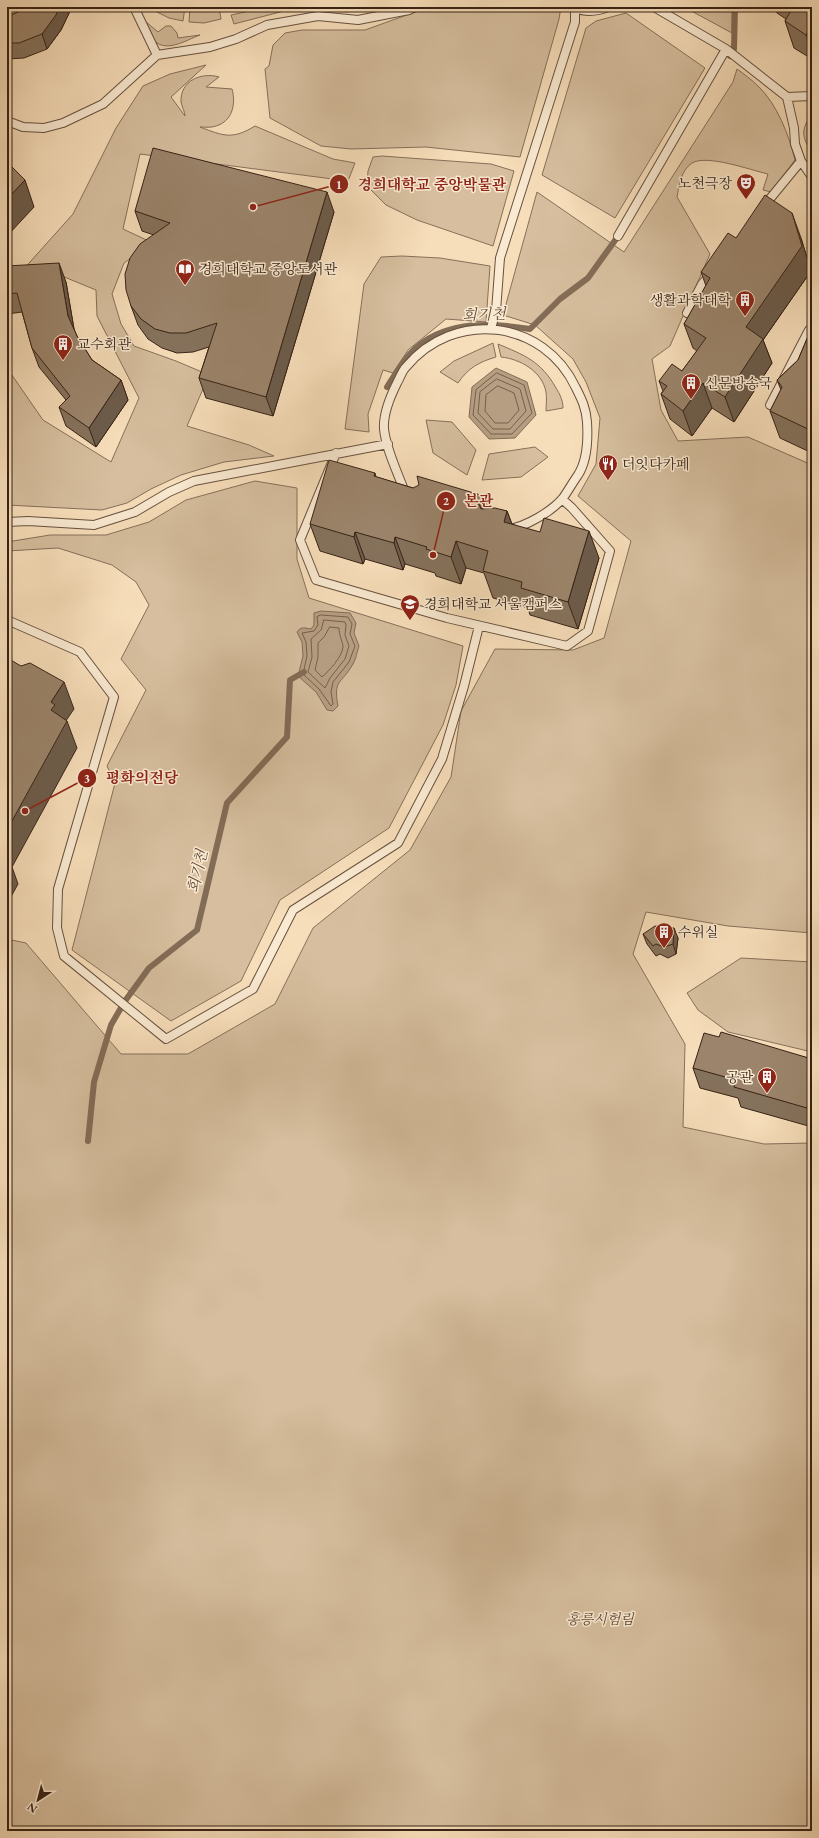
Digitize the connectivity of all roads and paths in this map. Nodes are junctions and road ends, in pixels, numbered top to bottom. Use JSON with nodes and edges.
{"nodes":[{"id":1,"x":134,"y":7,"type":"edge"},
{"id":2,"x":415,"y":7,"type":"edge"},
{"id":3,"x":608,"y":7,"type":"edge"},
{"id":4,"x":654,"y":7,"type":"edge"},
{"id":5,"x":574,"y":8,"type":"edge"},
{"id":6,"x":727,"y":50,"type":"junction"},
{"id":7,"x":157,"y":55,"type":"junction"},
{"id":8,"x":812,"y":96,"type":"edge"},
{"id":9,"x":787,"y":97,"type":"junction"},
{"id":10,"x":7,"y":121,"type":"edge"},
{"id":11,"x":801,"y":161,"type":"junction"},
{"id":12,"x":812,"y":177,"type":"edge"},
{"id":13,"x":761,"y":210,"type":"edge"},
{"id":14,"x":618,"y":236,"type":"dead end"},
{"id":15,"x":717,"y":266,"type":"edge"},
{"id":16,"x":687,"y":314,"type":"dead end"},
{"id":17,"x":492,"y":328,"type":"junction"},
{"id":18,"x":812,"y":329,"type":"edge"},
{"id":19,"x":770,"y":405,"type":"dead end"},
{"id":20,"x":388,"y":444,"type":"junction"},
{"id":21,"x":336,"y":453,"type":"junction"},
{"id":22,"x":562,"y":499,"type":"junction"},
{"id":23,"x":414,"y":500,"type":"edge"},
{"id":24,"x":7,"y":522,"type":"edge"},
{"id":25,"x":500,"y":530,"type":"edge"},
{"id":26,"x":7,"y":620,"type":"edge"},
{"id":27,"x":479,"y":626,"type":"junction"}],
"edges":[{"from":1,"to":7,"type":"lane"},
{"from":2,"to":7,"type":"lane"},
{"from":3,"to":5,"type":"lane"},
{"from":4,"to":6,"type":"lane"},
{"from":5,"to":17,"type":"lane"},
{"from":6,"to":9,"type":"lane"},
{"from":6,"to":14,"type":"lane"},
{"from":7,"to":10,"type":"lane"},
{"from":8,"to":9,"type":"lane"},
{"from":9,"to":11,"type":"lane"},
{"from":11,"to":12,"type":"lane"},
{"from":11,"to":13,"type":"lane"},
{"from":15,"to":16,"type":"lane"},
{"from":17,"to":20,"type":"lane"},
{"from":17,"to":22,"type":"lane"},
{"from":18,"to":19,"type":"lane"},
{"from":20,"to":21,"type":"lane"},
{"from":20,"to":23,"type":"lane"},
{"from":21,"to":24,"type":"lane"},
{"from":21,"to":27,"type":"lane"},
{"from":22,"to":25,"type":"lane"},
{"from":22,"to":27,"type":"lane"},
{"from":26,"to":27,"type":"lane"}]}
